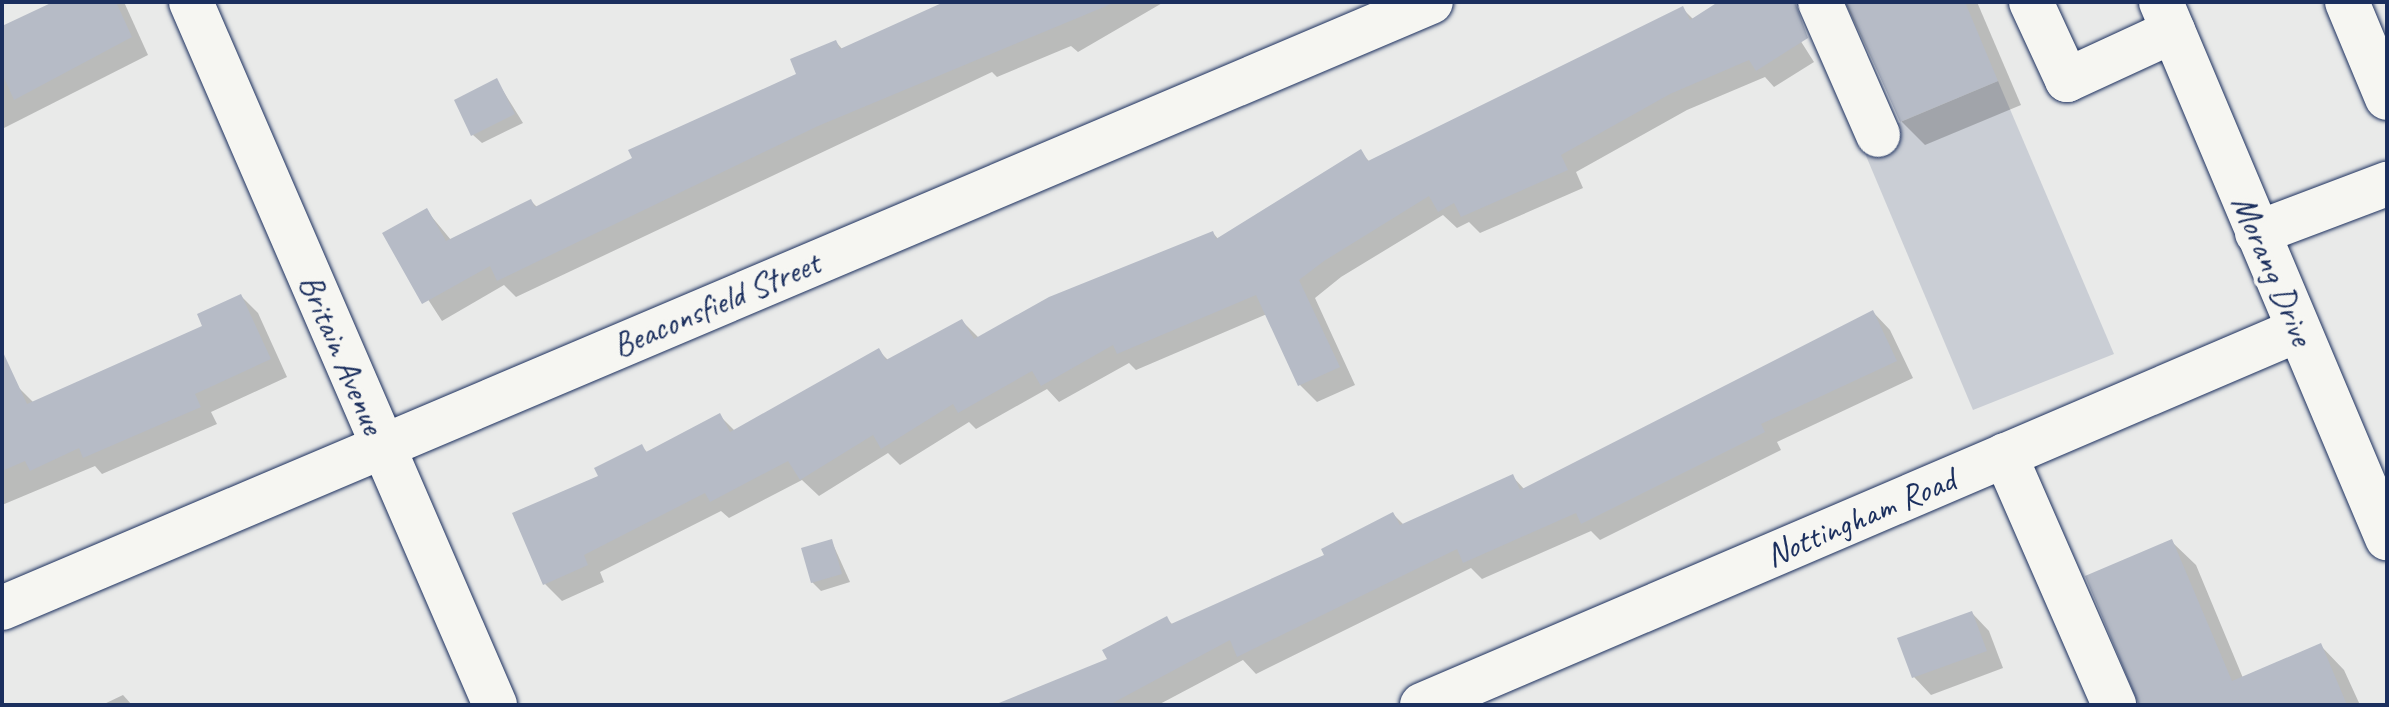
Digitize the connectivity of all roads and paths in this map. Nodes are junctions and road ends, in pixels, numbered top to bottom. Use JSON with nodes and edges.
{"nodes":[{"id":1,"x":191,"y":2,"type":"edge"},
{"id":2,"x":1431,"y":2,"type":"edge"},
{"id":3,"x":1820,"y":2,"type":"edge"},
{"id":4,"x":2031,"y":2,"type":"edge"},
{"id":5,"x":2347,"y":2,"type":"edge"},
{"id":6,"x":2167,"y":17,"type":"edge"},
{"id":7,"x":2387,"y":98,"type":"edge"},
{"id":8,"x":1878,"y":135,"type":"dead end"},
{"id":9,"x":2387,"y":184,"type":"edge"},
{"id":10,"x":2257,"y":233,"type":"junction"},
{"id":11,"x":2298,"y":330,"type":"junction"},
{"id":12,"x":381,"y":446,"type":"junction"},
{"id":13,"x":2005,"y":455,"type":"junction"},
{"id":14,"x":2387,"y":538,"type":"edge"},
{"id":15,"x":2,"y":608,"type":"edge"},
{"id":16,"x":495,"y":705,"type":"edge"},
{"id":17,"x":1422,"y":705,"type":"edge"},
{"id":18,"x":2114,"y":705,"type":"edge"}],
"edges":[{"from":1,"to":12,"type":"street","name":"Britain Avenue"},
{"from":2,"to":12,"type":"street","name":"Beaconsfield Street"},
{"from":3,"to":8,"type":"street"},
{"from":4,"to":6,"type":"street"},
{"from":5,"to":7,"type":"street"},
{"from":6,"to":10,"type":"street","name":"Morang Drive"},
{"from":9,"to":10,"type":"street"},
{"from":10,"to":11,"type":"street","name":"Morang Drive"},
{"from":11,"to":13,"type":"street","name":"Nottingham Road"},
{"from":11,"to":14,"type":"street","name":"Morang Drive"},
{"from":12,"to":15,"type":"street","name":"Beaconsfield Street"},
{"from":12,"to":16,"type":"street","name":"Britain Avenue"},
{"from":13,"to":17,"type":"street","name":"Nottingham Road"},
{"from":13,"to":18,"type":"street"}]}
